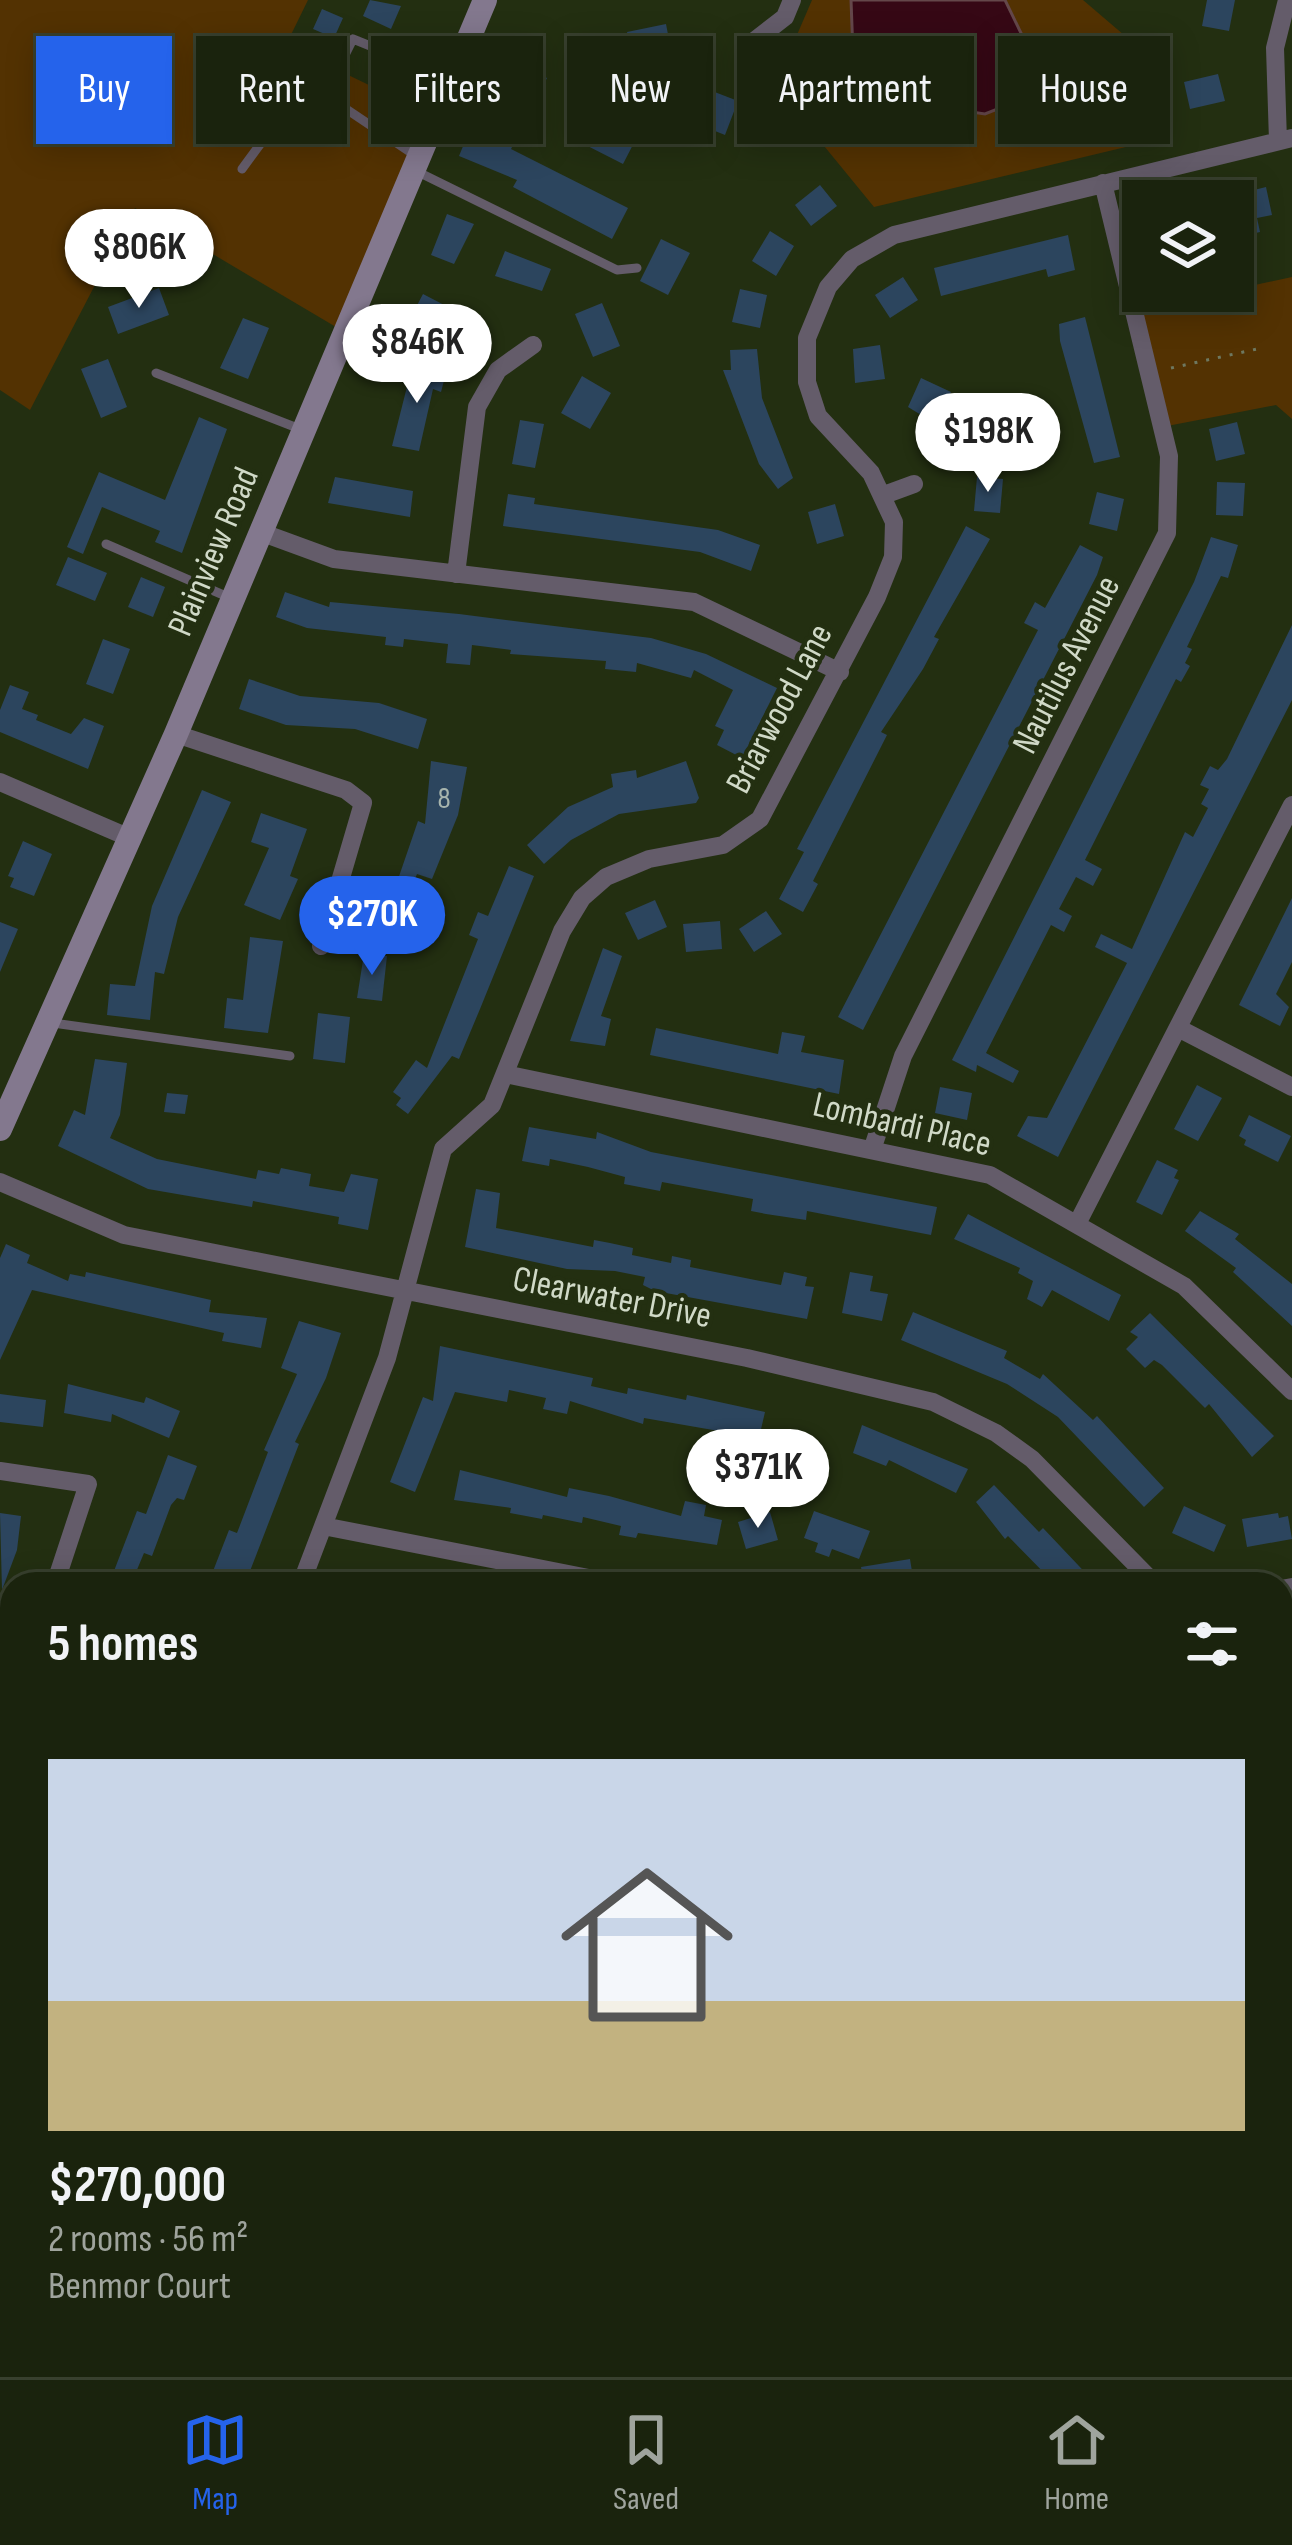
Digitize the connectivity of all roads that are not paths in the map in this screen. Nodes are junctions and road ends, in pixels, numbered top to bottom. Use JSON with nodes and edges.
{"nodes":[{"id":1,"x":485,"y":0,"type":"edge"},
{"id":2,"x":792,"y":0,"type":"edge"},
{"id":3,"x":1287,"y":0,"type":"edge"},
{"id":4,"x":470,"y":36,"type":"edge"},
{"id":5,"x":760,"y":36,"type":"edge"},
{"id":6,"x":371,"y":46,"type":"edge"},
{"id":7,"x":347,"y":51,"type":"edge"},
{"id":8,"x":1285,"y":139,"type":"edge"},
{"id":9,"x":425,"y":144,"type":"edge"},
{"id":10,"x":417,"y":164,"type":"junction"},
{"id":11,"x":242,"y":169,"type":"dead end"},
{"id":12,"x":1102,"y":183,"type":"junction"},
{"id":13,"x":637,"y":268,"type":"dead end"},
{"id":14,"x":533,"y":344,"type":"dead end"},
{"id":15,"x":156,"y":373,"type":"dead end"},
{"id":16,"x":305,"y":431,"type":"junction"},
{"id":17,"x":914,"y":484,"type":"dead end"},
{"id":18,"x":884,"y":495,"type":"junction"},
{"id":19,"x":262,"y":533,"type":"junction"},
{"id":20,"x":106,"y":544,"type":"dead end"},
{"id":21,"x":456,"y":574,"type":"junction"},
{"id":22,"x":233,"y":599,"type":"junction"},
{"id":23,"x":840,"y":672,"type":"junction"},
{"id":24,"x":176,"y":734,"type":"junction"},
{"id":25,"x":0,"y":782,"type":"edge"},
{"id":26,"x":1292,"y":806,"type":"edge"},
{"id":27,"x":130,"y":838,"type":"junction"},
{"id":28,"x":321,"y":946,"type":"dead end"},
{"id":29,"x":48,"y":1022,"type":"junction"},
{"id":30,"x":1178,"y":1028,"type":"junction"},
{"id":31,"x":290,"y":1056,"type":"dead end"},
{"id":32,"x":505,"y":1074,"type":"junction"},
{"id":33,"x":1292,"y":1087,"type":"edge"},
{"id":34,"x":0,"y":1129,"type":"edge"},
{"id":35,"x":872,"y":1150,"type":"junction"},
{"id":36,"x":0,"y":1182,"type":"edge"},
{"id":37,"x":1078,"y":1222,"type":"junction"},
{"id":38,"x":403,"y":1290,"type":"junction"},
{"id":39,"x":1292,"y":1390,"type":"edge"},
{"id":40,"x":0,"y":1471,"type":"edge"},
{"id":41,"x":323,"y":1526,"type":"junction"},
{"id":42,"x":59,"y":1572,"type":"edge"},
{"id":43,"x":306,"y":1572,"type":"edge"},
{"id":44,"x":558,"y":1572,"type":"edge"},
{"id":45,"x":1143,"y":1572,"type":"edge"}],
"edges":[{"from":1,"to":4,"type":"main road","name":"Plainview Road"},
{"from":2,"to":5,"type":"street"},
{"from":3,"to":8,"type":"street"},
{"from":6,"to":7,"type":"lane"},
{"from":8,"to":12,"type":"street"},
{"from":9,"to":10,"type":"main road","name":"Plainview Road"},
{"from":10,"to":11,"type":"lane"},
{"from":10,"to":13,"type":"lane"},
{"from":10,"to":16,"type":"main road","name":"Plainview Road"},
{"from":12,"to":18,"type":"street"},
{"from":12,"to":35,"type":"street","name":"Nautilus Avenue"},
{"from":14,"to":21,"type":"street"},
{"from":15,"to":16,"type":"lane"},
{"from":16,"to":19,"type":"main road","name":"Plainview Road"},
{"from":17,"to":18,"type":"street"},
{"from":18,"to":23,"type":"street","name":"Briarwood Lane"},
{"from":19,"to":21,"type":"street"},
{"from":19,"to":22,"type":"main road","name":"Plainview Road"},
{"from":20,"to":22,"type":"lane"},
{"from":21,"to":23,"type":"street"},
{"from":22,"to":24,"type":"main road","name":"Plainview Road"},
{"from":23,"to":32,"type":"street","name":"Briarwood Lane"},
{"from":24,"to":27,"type":"main road","name":"Plainview Road"},
{"from":24,"to":28,"type":"street"},
{"from":25,"to":27,"type":"street"},
{"from":26,"to":30,"type":"street"},
{"from":27,"to":29,"type":"main road","name":"Plainview Road"},
{"from":29,"to":31,"type":"lane"},
{"from":29,"to":34,"type":"main road","name":"Plainview Road"},
{"from":30,"to":33,"type":"street"},
{"from":30,"to":37,"type":"street"},
{"from":32,"to":35,"type":"street","name":"Lombardi Place"},
{"from":32,"to":38,"type":"street","name":"Briarwood Lane"},
{"from":35,"to":37,"type":"street","name":"Lombardi Place"},
{"from":36,"to":38,"type":"street","name":"Clearwater Drive"},
{"from":37,"to":39,"type":"street","name":"Lombardi Place"},
{"from":38,"to":41,"type":"street","name":"Briarwood Lane"},
{"from":38,"to":45,"type":"street","name":"Clearwater Drive"},
{"from":40,"to":42,"type":"street"},
{"from":41,"to":43,"type":"street","name":"Briarwood Lane"},
{"from":41,"to":44,"type":"street"}]}
